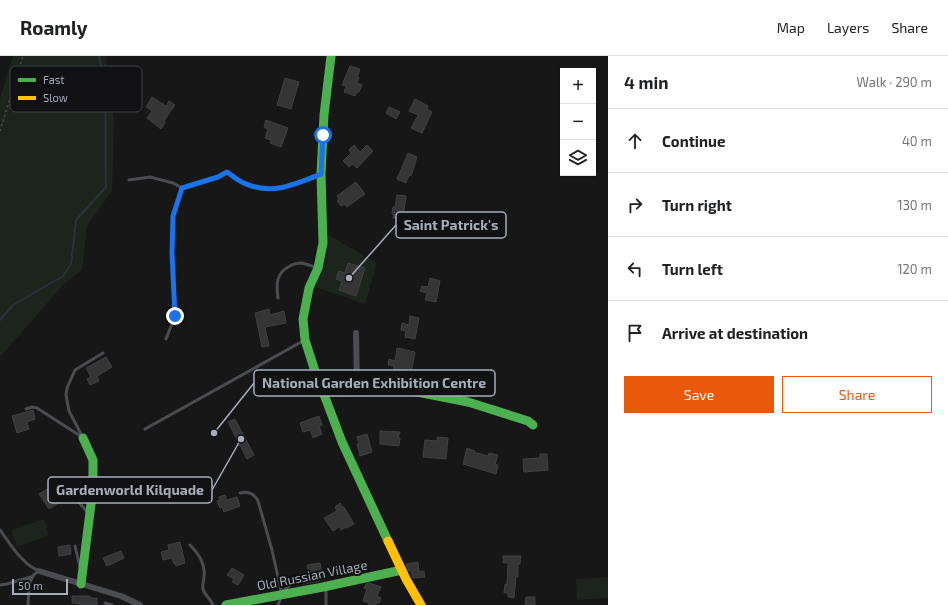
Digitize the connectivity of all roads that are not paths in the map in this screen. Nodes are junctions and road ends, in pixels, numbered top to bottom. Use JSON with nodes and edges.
{"nodes":[{"id":1,"x":331,"y":56,"type":"edge"},
{"id":2,"x":321,"y":174,"type":"junction"},
{"id":3,"x":129,"y":180,"type":"dead end"},
{"id":4,"x":182,"y":188,"type":"junction"},
{"id":5,"x":318,"y":268,"type":"junction"},
{"id":6,"x":278,"y":298,"type":"dead end"},
{"id":7,"x":356,"y":333,"type":"dead end"},
{"id":8,"x":166,"y":339,"type":"dead end"},
{"id":9,"x":305,"y":340,"type":"junction"},
{"id":10,"x":103,"y":353,"type":"dead end"},
{"id":11,"x":324,"y":392,"type":"junction"},
{"id":12,"x":357,"y":392,"type":"junction"},
{"id":13,"x":26,"y":409,"type":"dead end"},
{"id":14,"x":533,"y":425,"type":"dead end"},
{"id":15,"x":145,"y":429,"type":"dead end"},
{"id":16,"x":83,"y":438,"type":"junction"},
{"id":17,"x":66,"y":487,"type":"dead end"},
{"id":18,"x":240,"y":494,"type":"dead end"},
{"id":19,"x":90,"y":515,"type":"junction"},
{"id":20,"x":0,"y":530,"type":"edge"},
{"id":21,"x":190,"y":545,"type":"dead end"},
{"id":22,"x":75,"y":546,"type":"dead end"},
{"id":23,"x":402,"y":570,"type":"junction"},
{"id":24,"x":39,"y":571,"type":"junction"},
{"id":25,"x":83,"y":572,"type":"junction"},
{"id":26,"x":31,"y":577,"type":"junction"},
{"id":27,"x":299,"y":578,"type":"dead end"},
{"id":28,"x":81,"y":584,"type":"junction"},
{"id":29,"x":0,"y":585,"type":"edge"},
{"id":30,"x":326,"y":587,"type":"junction"},
{"id":31,"x":281,"y":593,"type":"junction"},
{"id":32,"x":105,"y":603,"type":"dead end"},
{"id":33,"x":28,"y":605,"type":"edge"},
{"id":34,"x":112,"y":605,"type":"edge"},
{"id":35,"x":140,"y":605,"type":"edge"},
{"id":36,"x":213,"y":605,"type":"edge"},
{"id":37,"x":226,"y":605,"type":"edge"},
{"id":38,"x":278,"y":605,"type":"edge"},
{"id":39,"x":326,"y":605,"type":"edge"},
{"id":40,"x":421,"y":605,"type":"edge"}],
"edges":[{"from":1,"to":2,"type":"street"},
{"from":2,"to":4,"type":"lane"},
{"from":2,"to":5,"type":"street"},
{"from":3,"to":4,"type":"lane"},
{"from":4,"to":8,"type":"lane"},
{"from":5,"to":6,"type":"lane"},
{"from":5,"to":9,"type":"street"},
{"from":7,"to":12,"type":"street"},
{"from":9,"to":11,"type":"street"},
{"from":9,"to":15,"type":"lane"},
{"from":10,"to":16,"type":"lane"},
{"from":11,"to":12,"type":"street"},
{"from":11,"to":23,"type":"street"},
{"from":12,"to":14,"type":"street"},
{"from":13,"to":16,"type":"lane"},
{"from":16,"to":19,"type":"street"},
{"from":17,"to":19,"type":"lane"},
{"from":18,"to":31,"type":"lane"},
{"from":19,"to":25,"type":"street"},
{"from":20,"to":24,"type":"lane"},
{"from":21,"to":36,"type":"lane"},
{"from":22,"to":25,"type":"lane"},
{"from":23,"to":30,"type":"street","name":"Old Russian Village"},
{"from":23,"to":40,"type":"street"},
{"from":24,"to":26,"type":"lane"},
{"from":24,"to":28,"type":"street"},
{"from":25,"to":28,"type":"street"},
{"from":26,"to":29,"type":"lane"},
{"from":26,"to":33,"type":"lane"},
{"from":27,"to":31,"type":"lane"},
{"from":28,"to":35,"type":"street"},
{"from":30,"to":31,"type":"street","name":"Old Russian Village"},
{"from":30,"to":39,"type":"lane"},
{"from":31,"to":37,"type":"street","name":"Old Russian Village"},
{"from":31,"to":38,"type":"lane"},
{"from":32,"to":34,"type":"lane"}]}
